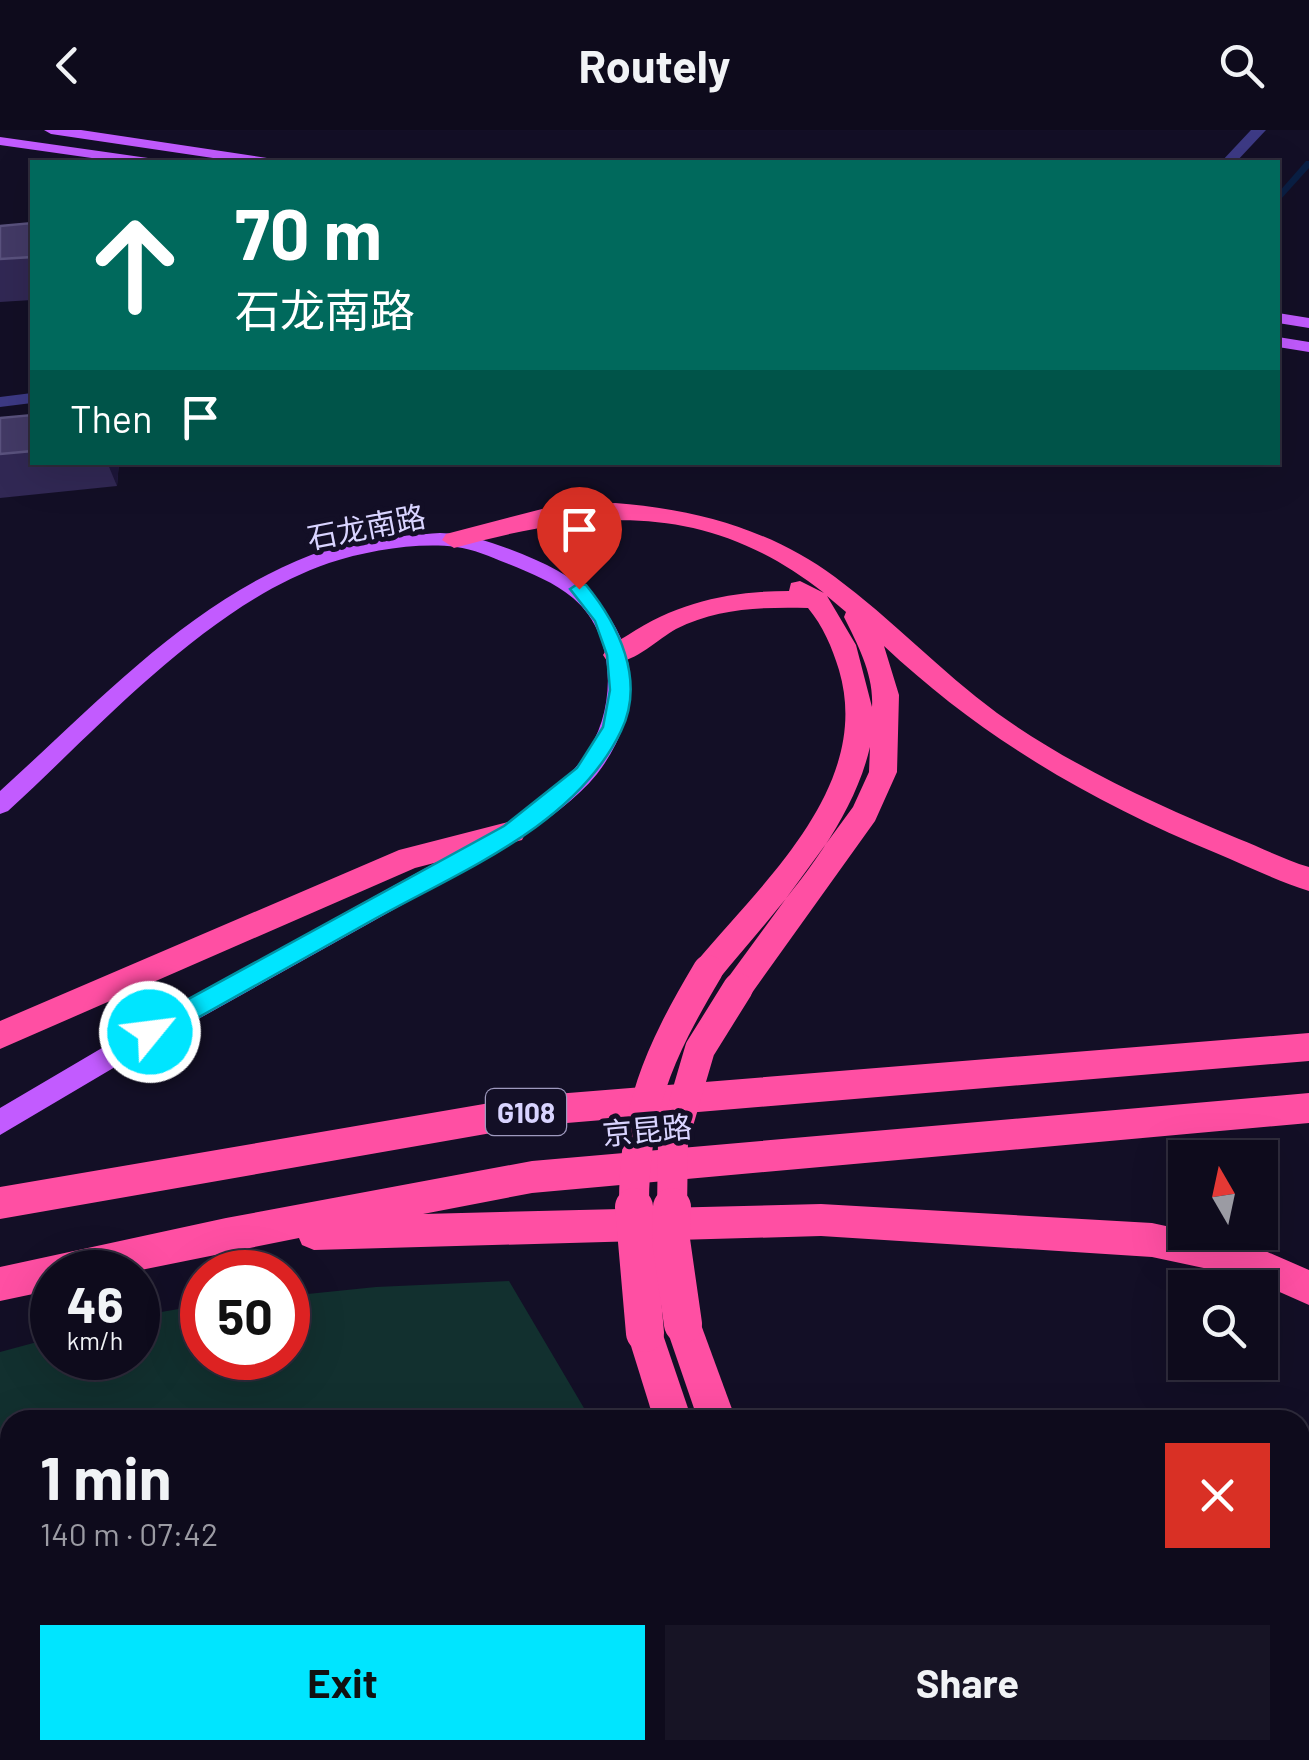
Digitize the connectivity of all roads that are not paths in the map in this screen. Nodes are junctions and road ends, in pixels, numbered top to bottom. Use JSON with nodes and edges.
{"nodes":[{"id":1,"x":51,"y":130,"type":"edge"},
{"id":2,"x":1259,"y":130,"type":"edge"},
{"id":3,"x":0,"y":141,"type":"edge"},
{"id":4,"x":134,"y":160,"type":"edge"},
{"id":5,"x":254,"y":160,"type":"edge"},
{"id":6,"x":1230,"y":160,"type":"edge"},
{"id":7,"x":1280,"y":318,"type":"edge"},
{"id":8,"x":1309,"y":323,"type":"edge"},
{"id":9,"x":1280,"y":342,"type":"edge"},
{"id":10,"x":1309,"y":348,"type":"edge"},
{"id":11,"x":30,"y":398,"type":"edge"},
{"id":12,"x":0,"y":402,"type":"edge"},
{"id":13,"x":454,"y":540,"type":"junction"},
{"id":14,"x":817,"y":600,"type":"junction"},
{"id":15,"x":850,"y":606,"type":"junction"},
{"id":16,"x":616,"y":655,"type":"junction"},
{"id":17,"x":0,"y":805,"type":"edge"},
{"id":18,"x":512,"y":832,"type":"junction"},
{"id":19,"x":1309,"y":879,"type":"edge"},
{"id":20,"x":0,"y":1036,"type":"edge"},
{"id":21,"x":1309,"y":1047,"type":"edge"},
{"id":22,"x":1309,"y":1108,"type":"edge"},
{"id":23,"x":0,"y":1122,"type":"edge"},
{"id":24,"x":0,"y":1203,"type":"edge"},
{"id":25,"x":226,"y":1235,"type":"junction"},
{"id":26,"x":0,"y":1284,"type":"edge"},
{"id":27,"x":1309,"y":1288,"type":"edge"},
{"id":28,"x":670,"y":1410,"type":"edge"},
{"id":29,"x":713,"y":1410,"type":"edge"}],
"edges":[{"from":1,"to":5,"type":"main road"},
{"from":2,"to":6,"type":"street"},
{"from":3,"to":4,"type":"main road"},
{"from":7,"to":8,"type":"main road"},
{"from":9,"to":10,"type":"main road"},
{"from":11,"to":12,"type":"street"},
{"from":13,"to":14,"type":"highway"},
{"from":13,"to":15,"type":"highway"},
{"from":13,"to":16,"type":"main road","name":"石龙南路"},
{"from":13,"to":17,"type":"main road","name":"石龙南路"},
{"from":14,"to":16,"type":"highway"},
{"from":14,"to":28,"type":"highway","bridge":true},
{"from":15,"to":19,"type":"highway"},
{"from":15,"to":29,"type":"highway","bridge":true},
{"from":16,"to":18,"type":"main road","name":"石龙南路"},
{"from":18,"to":20,"type":"highway"},
{"from":18,"to":23,"type":"main road"},
{"from":21,"to":24,"type":"highway","name":"京昆路","number":"G108"},
{"from":22,"to":25,"type":"highway","name":"京昆路","number":"G108"},
{"from":25,"to":26,"type":"highway","name":"京昆路","number":"G108"},
{"from":25,"to":27,"type":"highway"}]}
